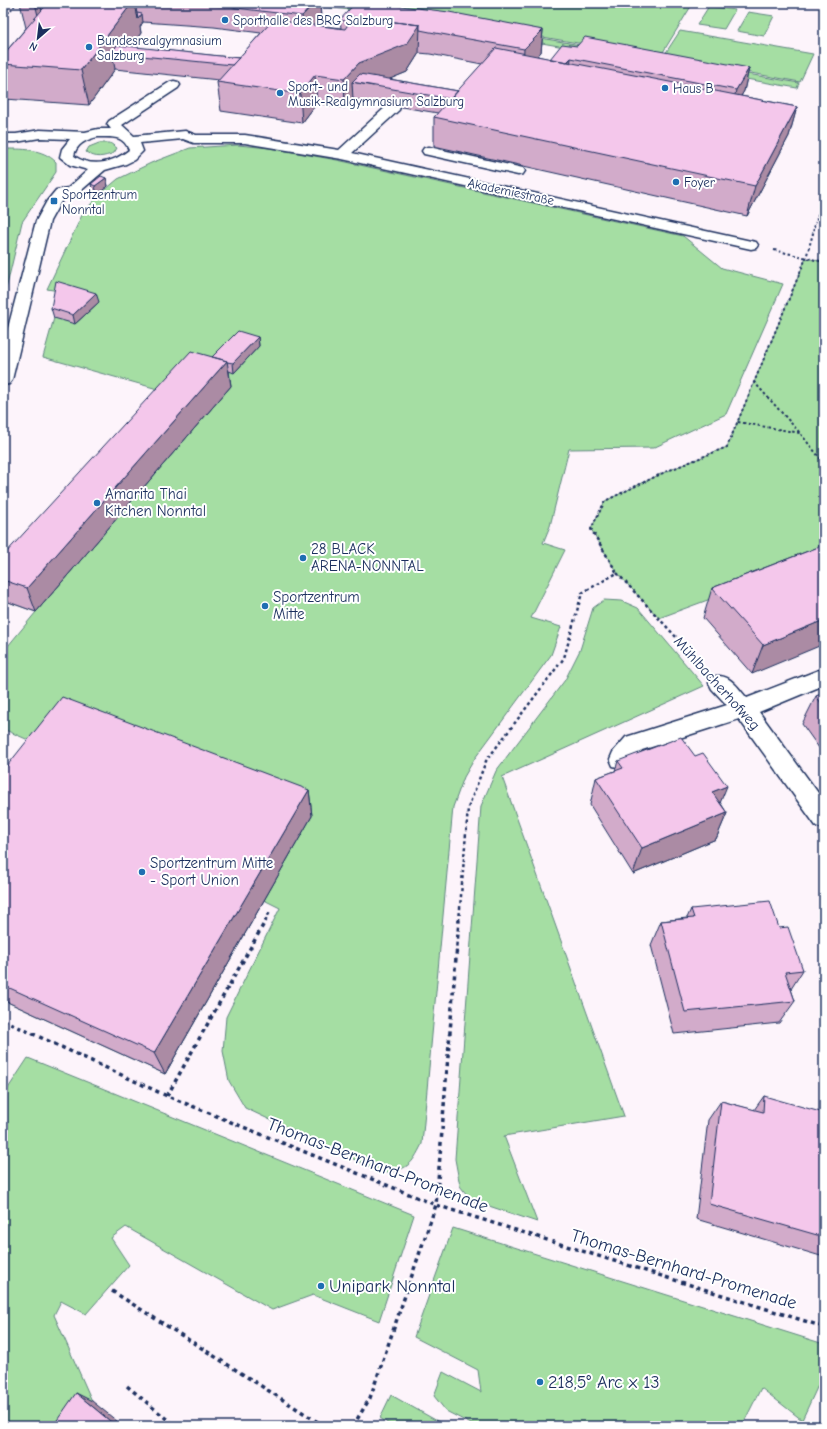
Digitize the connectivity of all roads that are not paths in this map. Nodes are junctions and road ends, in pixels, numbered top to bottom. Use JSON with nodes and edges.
{"nodes":[{"id":1,"x":174,"y":85,"type":"dead end"},
{"id":2,"x":394,"y":107,"type":"edge"},
{"id":3,"x":85,"y":136,"type":"junction"},
{"id":4,"x":9,"y":138,"type":"edge"},
{"id":5,"x":131,"y":142,"type":"junction"},
{"id":6,"x":429,"y":151,"type":"dead end"},
{"id":7,"x":342,"y":155,"type":"junction"},
{"id":8,"x":69,"y":156,"type":"junction"},
{"id":9,"x":473,"y":162,"type":"junction"},
{"id":10,"x":102,"y":166,"type":"junction"},
{"id":11,"x":518,"y":171,"type":"dead end"},
{"id":12,"x":458,"y":179,"type":"junction"},
{"id":13,"x":61,"y":183,"type":"junction"},
{"id":14,"x":751,"y":245,"type":"road end"},
{"id":15,"x":3,"y":380,"type":"edge"},
{"id":16,"x":824,"y":676,"type":"edge"},
{"id":17,"x":720,"y":683,"type":"road end"},
{"id":18,"x":744,"y":709,"type":"junction"},
{"id":19,"x":621,"y":759,"type":"edge"},
{"id":20,"x":824,"y":819,"type":"edge"}],
"edges":[{"from":1,"to":5,"type":"street"},
{"from":2,"to":7,"type":"street"},
{"from":3,"to":4,"type":"street","name":"Akademiestraße"},
{"from":3,"to":5,"type":"street","name":"Akademiestraße"},
{"from":3,"to":8,"type":"street","name":"Akademiestraße"},
{"from":4,"to":8,"type":"street","name":"Akademiestraße"},
{"from":5,"to":7,"type":"street","name":"Akademiestraße"},
{"from":5,"to":10,"type":"street","name":"Akademiestraße"},
{"from":6,"to":9,"type":"street"},
{"from":7,"to":12,"type":"street","name":"Akademiestraße"},
{"from":8,"to":10,"type":"street","name":"Akademiestraße"},
{"from":8,"to":13,"type":"street"},
{"from":9,"to":11,"type":"street"},
{"from":9,"to":12,"type":"street"},
{"from":10,"to":13,"type":"street"},
{"from":12,"to":14,"type":"street","name":"Akademiestraße"},
{"from":13,"to":15,"type":"street"},
{"from":16,"to":18,"type":"street"},
{"from":17,"to":18,"type":"street","name":"Mühlbacherhofweg"},
{"from":18,"to":19,"type":"street"},
{"from":18,"to":20,"type":"street","name":"Mühlbacherhofweg"}]}
